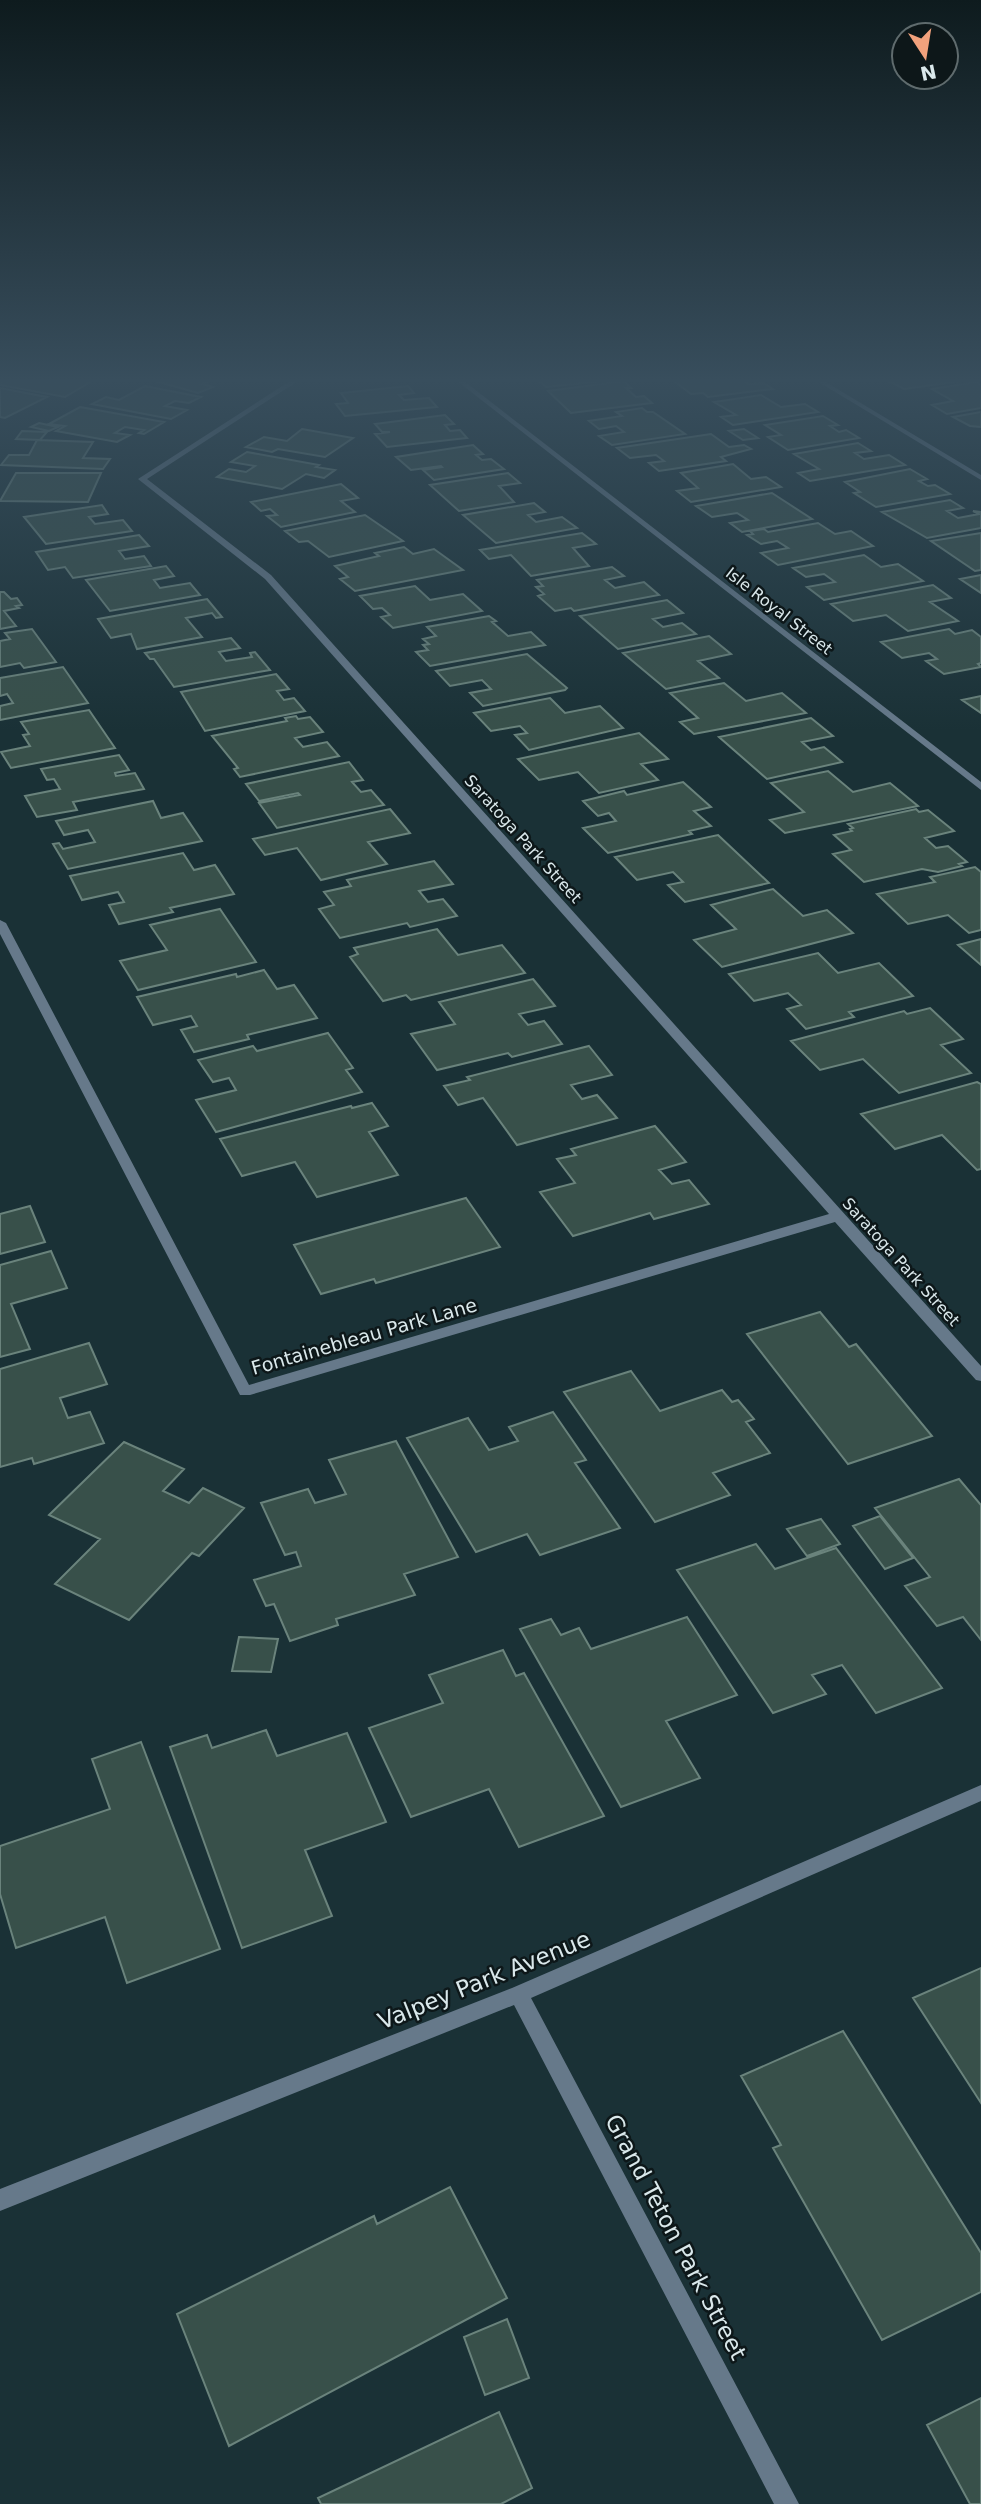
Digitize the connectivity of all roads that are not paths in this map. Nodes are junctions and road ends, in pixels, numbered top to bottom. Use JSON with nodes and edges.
{"nodes":[{"id":1,"x":166,"y":498,"type":"edge"},
{"id":2,"x":610,"y":498,"type":"edge"},
{"id":3,"x":981,"y":787,"type":"edge"},
{"id":4,"x":0,"y":923,"type":"edge"},
{"id":5,"x":839,"y":1216,"type":"junction"},
{"id":6,"x":981,"y":1376,"type":"edge"},
{"id":7,"x":981,"y":1793,"type":"edge"},
{"id":8,"x":519,"y":1994,"type":"junction"},
{"id":9,"x":0,"y":2200,"type":"edge"},
{"id":10,"x":787,"y":2504,"type":"edge"}],
"edges":[{"from":1,"to":5,"type":"street","name":"Saratoga Park Street"},
{"from":2,"to":3,"type":"street","name":"Isle Royal Street"},
{"from":4,"to":5,"type":"street","name":"Fontainebleau Park Lane"},
{"from":5,"to":6,"type":"street","name":"Saratoga Park Street"},
{"from":7,"to":8,"type":"street","name":"Valpey Park Avenue"},
{"from":8,"to":9,"type":"street","name":"Valpey Park Avenue"},
{"from":8,"to":10,"type":"street","name":"Grand Teton Park Street"}]}
